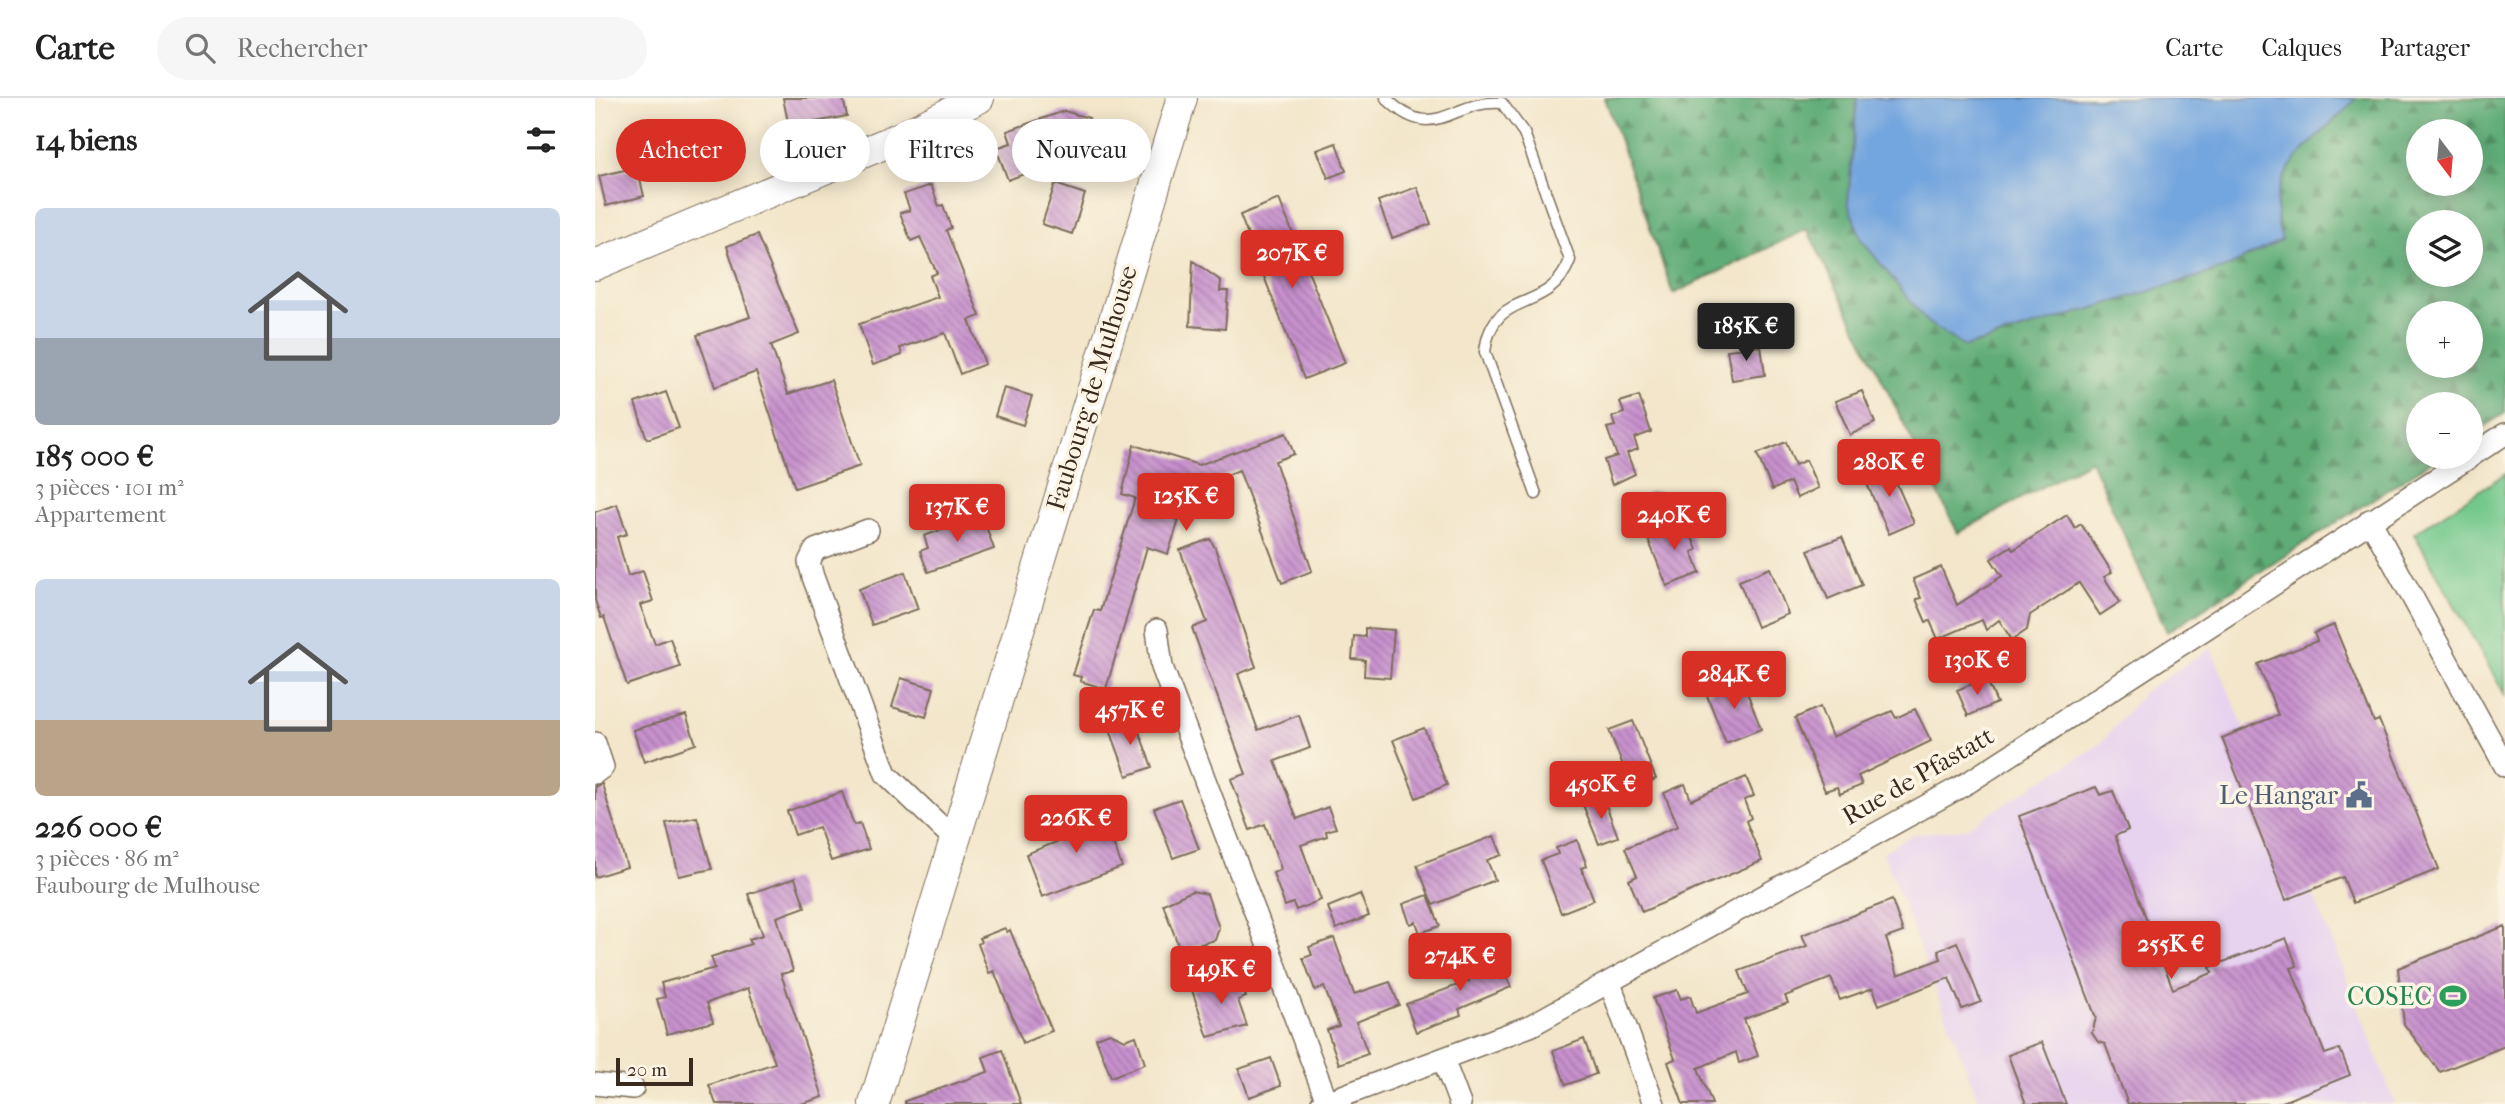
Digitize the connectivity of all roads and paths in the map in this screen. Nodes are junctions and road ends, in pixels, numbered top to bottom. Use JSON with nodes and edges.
{"nodes":[{"id":1,"x":979,"y":98,"type":"edge"},
{"id":2,"x":1182,"y":98,"type":"edge"},
{"id":3,"x":1386,"y":98,"type":"edge"},
{"id":4,"x":595,"y":265,"type":"edge"},
{"id":5,"x":2505,"y":435,"type":"edge"},
{"id":6,"x":2483,"y":448,"type":"edge"},
{"id":7,"x":2450,"y":469,"type":"edge"},
{"id":8,"x":1536,"y":494,"type":"dead end"},
{"id":9,"x":2370,"y":520,"type":"junction"},
{"id":10,"x":868,"y":530,"type":"dead end"},
{"id":11,"x":1157,"y":630,"type":"dead end"},
{"id":12,"x":595,"y":743,"type":"edge"},
{"id":13,"x":2505,"y":766,"type":"edge"},
{"id":14,"x":595,"y":773,"type":"edge"},
{"id":15,"x":954,"y":839,"type":"junction"},
{"id":16,"x":1610,"y":984,"type":"junction"},
{"id":17,"x":1443,"y":1059,"type":"junction"},
{"id":18,"x":595,"y":1084,"type":"edge"},
{"id":19,"x":633,"y":1088,"type":"dead end"},
{"id":20,"x":1325,"y":1103,"type":"edge"},
{"id":21,"x":874,"y":1104,"type":"edge"},
{"id":22,"x":1459,"y":1104,"type":"edge"},
{"id":23,"x":1654,"y":1104,"type":"edge"}],
"edges":[{"from":1,"to":4,"type":"main road"},
{"from":2,"to":15,"type":"main road","name":"Faubourg de Mulhouse"},
{"from":3,"to":8,"type":"lane"},
{"from":5,"to":6,"type":"street","name":"Rue de Pfastatt"},
{"from":7,"to":9,"type":"street","name":"Rue de Pfastatt"},
{"from":9,"to":13,"type":"street"},
{"from":9,"to":16,"type":"street","name":"Rue de Pfastatt"},
{"from":10,"to":15,"type":"street"},
{"from":11,"to":20,"type":"street"},
{"from":12,"to":14,"type":"street"},
{"from":15,"to":21,"type":"main road","name":"Faubourg de Mulhouse"},
{"from":16,"to":17,"type":"street","name":"Rue de Pfastatt"},
{"from":16,"to":23,"type":"street"},
{"from":17,"to":20,"type":"street","name":"Rue de Pfastatt"},
{"from":17,"to":22,"type":"street"},
{"from":18,"to":19,"type":"street"}]}
